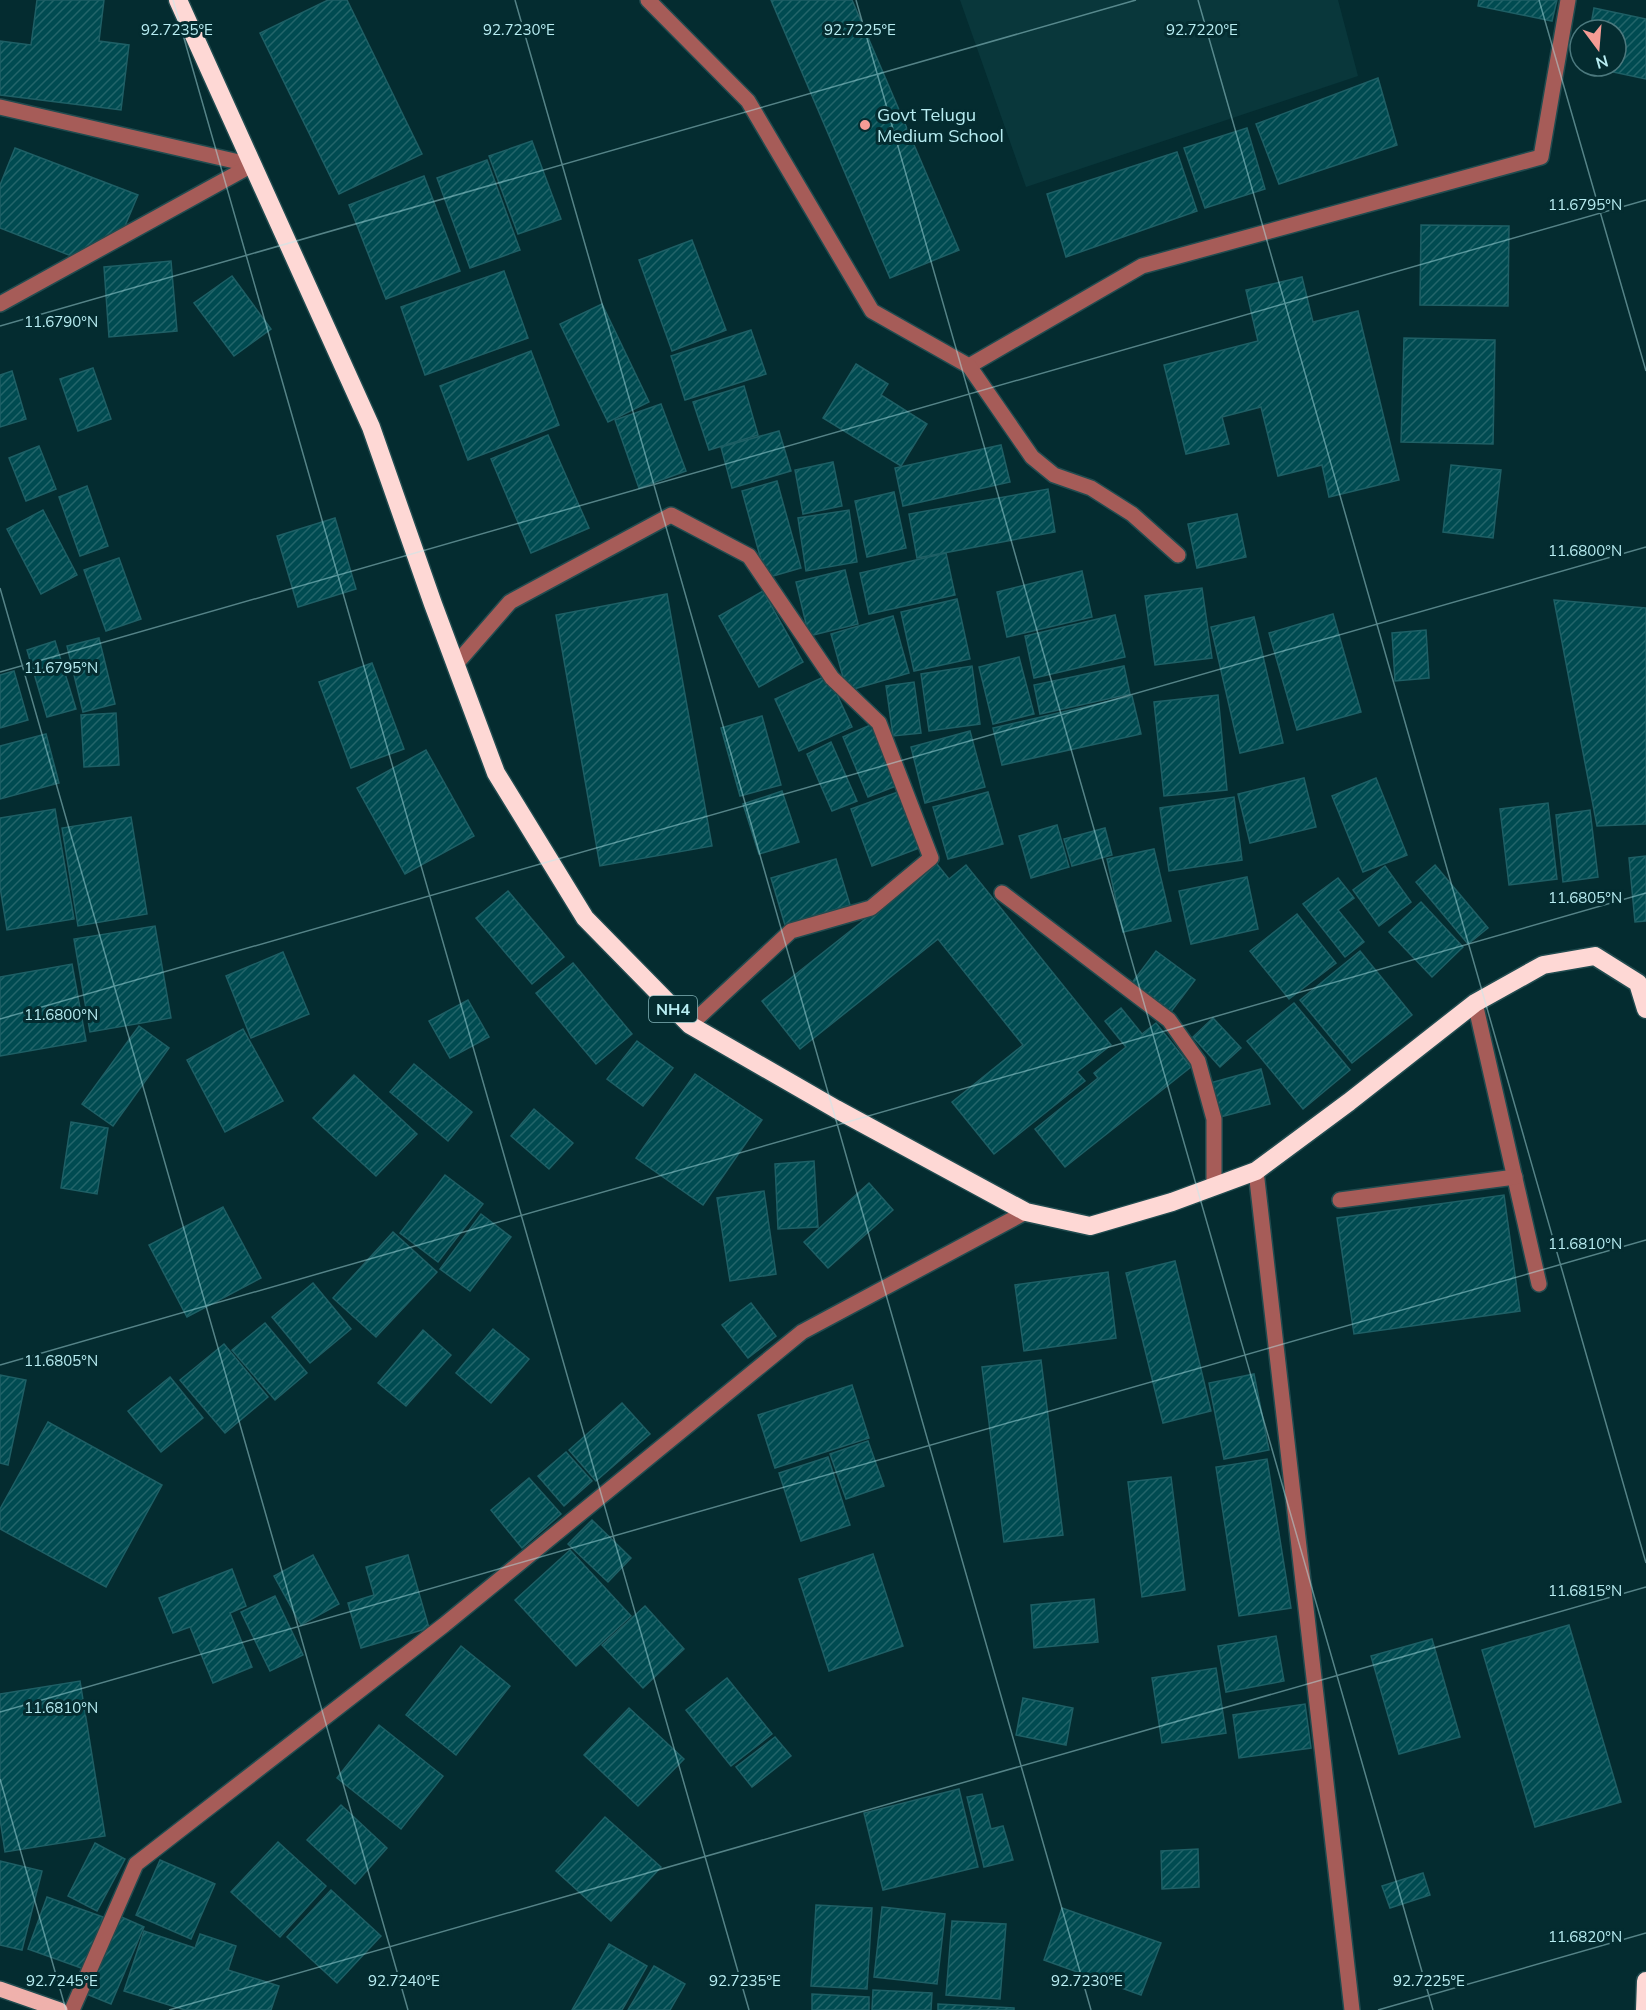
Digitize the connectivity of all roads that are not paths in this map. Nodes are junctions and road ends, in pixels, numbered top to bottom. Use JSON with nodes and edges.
{"nodes":[{"id":1,"x":178,"y":0,"type":"edge"},
{"id":2,"x":648,"y":0,"type":"edge"},
{"id":3,"x":1568,"y":0,"type":"edge"},
{"id":4,"x":0,"y":107,"type":"edge"},
{"id":5,"x":252,"y":165,"type":"junction"},
{"id":6,"x":0,"y":304,"type":"edge"},
{"id":7,"x":969,"y":366,"type":"junction"},
{"id":8,"x":1178,"y":555,"type":"dead end"},
{"id":9,"x":456,"y":664,"type":"junction"},
{"id":10,"x":1002,"y":893,"type":"dead end"},
{"id":11,"x":1642,"y":981,"type":"edge"},
{"id":12,"x":1474,"y":1003,"type":"junction"},
{"id":13,"x":1646,"y":1009,"type":"edge"},
{"id":14,"x":690,"y":1025,"type":"junction"},
{"id":15,"x":1256,"y":1171,"type":"junction"},
{"id":16,"x":1515,"y":1177,"type":"junction"},
{"id":17,"x":1214,"y":1186,"type":"junction"},
{"id":18,"x":1340,"y":1200,"type":"dead end"},
{"id":19,"x":1026,"y":1212,"type":"junction"},
{"id":20,"x":1539,"y":1284,"type":"dead end"},
{"id":21,"x":1646,"y":1981,"type":"edge"},
{"id":22,"x":0,"y":1989,"type":"edge"},
{"id":23,"x":60,"y":2010,"type":"edge"},
{"id":24,"x":72,"y":2010,"type":"edge"},
{"id":25,"x":1352,"y":2010,"type":"edge"},
{"id":26,"x":1645,"y":2010,"type":"edge"}],
"edges":[{"from":1,"to":5,"type":"highway","number":"NH4"},
{"from":2,"to":7,"type":"street"},
{"from":3,"to":7,"type":"street"},
{"from":4,"to":5,"type":"street"},
{"from":5,"to":6,"type":"street"},
{"from":5,"to":9,"type":"highway","number":"NH4"},
{"from":7,"to":8,"type":"street"},
{"from":9,"to":14,"type":"highway","number":"NH4"},
{"from":9,"to":14,"type":"street"},
{"from":10,"to":17,"type":"street"},
{"from":11,"to":12,"type":"highway","number":"NH4"},
{"from":11,"to":13,"type":"highway","number":"NH4"},
{"from":12,"to":15,"type":"highway","number":"NH4"},
{"from":12,"to":16,"type":"street"},
{"from":14,"to":19,"type":"highway","number":"NH4"},
{"from":15,"to":17,"type":"highway","number":"NH4"},
{"from":15,"to":25,"type":"street"},
{"from":16,"to":18,"type":"street"},
{"from":16,"to":20,"type":"street"},
{"from":17,"to":19,"type":"highway","number":"NH4"},
{"from":19,"to":24,"type":"street"},
{"from":21,"to":26,"type":"highway"},
{"from":22,"to":23,"type":"main road"}]}
